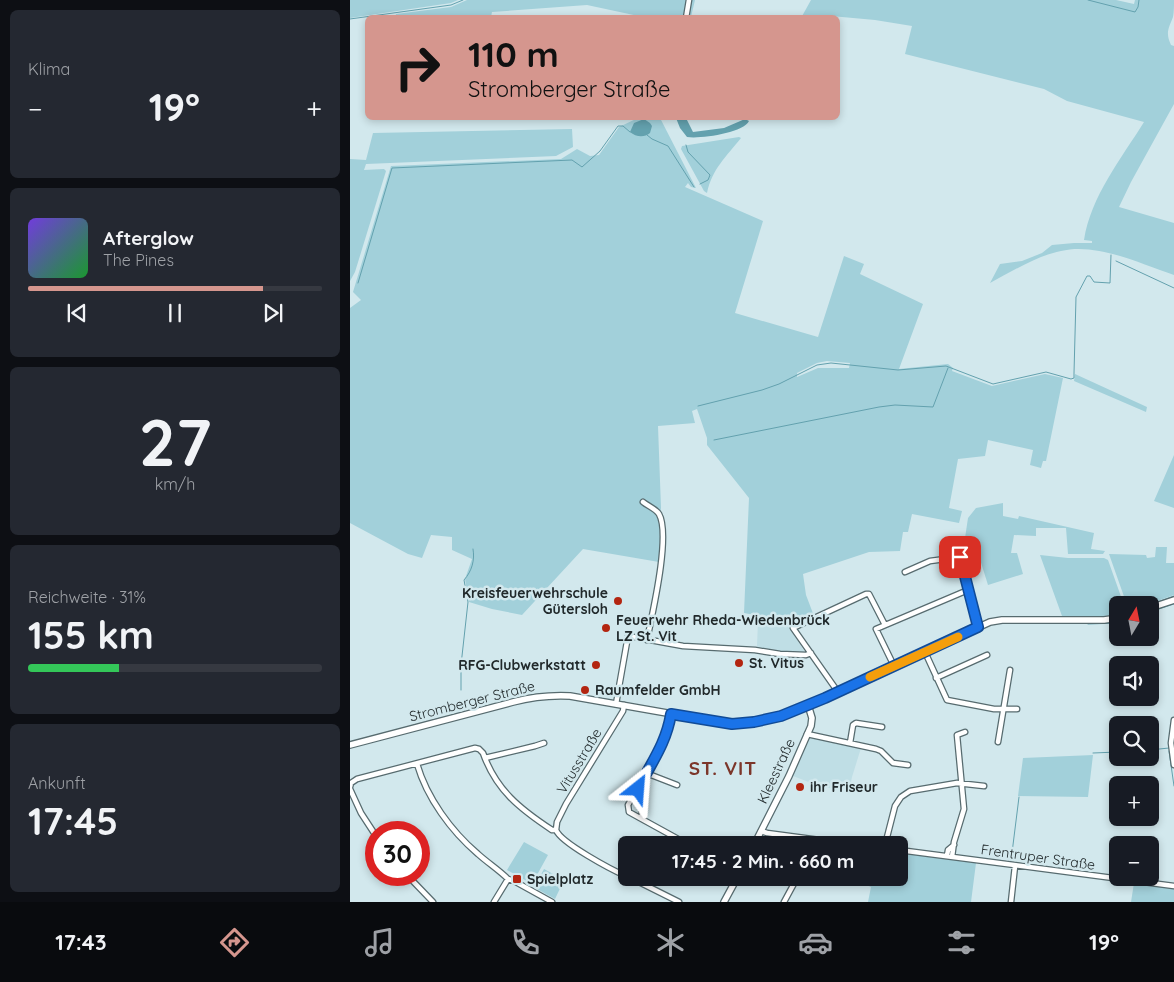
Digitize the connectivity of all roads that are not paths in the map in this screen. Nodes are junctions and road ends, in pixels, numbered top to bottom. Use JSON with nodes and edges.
{"nodes":[{"id":1,"x":690,"y":0,"type":"edge"},
{"id":2,"x":687,"y":15,"type":"edge"},
{"id":3,"x":643,"y":502,"type":"dead end"},
{"id":4,"x":905,"y":572,"type":"dead end"},
{"id":5,"x":968,"y":590,"type":"junction"},
{"id":6,"x":1174,"y":600,"type":"edge"},
{"id":7,"x":1159,"y":605,"type":"edge"},
{"id":8,"x":1109,"y":619,"type":"edge"},
{"id":9,"x":885,"y":625,"type":"junction"},
{"id":10,"x":978,"y":627,"type":"junction"},
{"id":11,"x":647,"y":640,"type":"junction"},
{"id":12,"x":925,"y":652,"type":"junction"},
{"id":13,"x":811,"y":653,"type":"junction"},
{"id":14,"x":986,"y":655,"type":"dead end"},
{"id":15,"x":894,"y":666,"type":"junction"},
{"id":16,"x":1010,"y":670,"type":"dead end"},
{"id":17,"x":936,"y":678,"type":"junction"},
{"id":18,"x":838,"y":692,"type":"junction"},
{"id":19,"x":616,"y":704,"type":"junction"},
{"id":20,"x":808,"y":705,"type":"junction"},
{"id":21,"x":624,"y":706,"type":"junction"},
{"id":22,"x":1004,"y":709,"type":"junction"},
{"id":23,"x":1017,"y":710,"type":"dead end"},
{"id":24,"x":671,"y":714,"type":"junction"},
{"id":25,"x":1174,"y":720,"type":"edge"},
{"id":26,"x":882,"y":727,"type":"dead end"},
{"id":27,"x":965,"y":732,"type":"dead end"},
{"id":28,"x":807,"y":734,"type":"junction"},
{"id":29,"x":998,"y":742,"type":"dead end"},
{"id":30,"x":544,"y":743,"type":"dead end"},
{"id":31,"x":850,"y":744,"type":"junction"},
{"id":32,"x":350,"y":745,"type":"edge"},
{"id":33,"x":485,"y":758,"type":"junction"},
{"id":34,"x":417,"y":764,"type":"junction"},
{"id":35,"x":908,"y":764,"type":"dead end"},
{"id":36,"x":1174,"y":765,"type":"edge"},
{"id":37,"x":646,"y":773,"type":"junction"},
{"id":38,"x":961,"y":784,"type":"junction"},
{"id":39,"x":678,"y":785,"type":"dead end"},
{"id":40,"x":984,"y":786,"type":"dead end"},
{"id":41,"x":350,"y":788,"type":"edge"},
{"id":42,"x":638,"y":789,"type":"junction"},
{"id":43,"x":642,"y":818,"type":"junction"},
{"id":44,"x":366,"y":821,"type":"edge"},
{"id":45,"x":556,"y":830,"type":"junction"},
{"id":46,"x":761,"y":831,"type":"junction"},
{"id":47,"x":673,"y":836,"type":"edge"},
{"id":48,"x":758,"y":836,"type":"edge"},
{"id":49,"x":778,"y":836,"type":"edge"},
{"id":50,"x":887,"y":836,"type":"edge"},
{"id":51,"x":908,"y":851,"type":"edge"},
{"id":52,"x":950,"y":857,"type":"junction"},
{"id":53,"x":1016,"y":866,"type":"junction"},
{"id":54,"x":618,"y":872,"type":"edge"},
{"id":55,"x":508,"y":880,"type":"junction"},
{"id":56,"x":418,"y":886,"type":"edge"},
{"id":57,"x":647,"y":886,"type":"edge"},
{"id":58,"x":733,"y":886,"type":"edge"},
{"id":59,"x":793,"y":886,"type":"edge"},
{"id":60,"x":1174,"y":886,"type":"edge"},
{"id":61,"x":433,"y":902,"type":"edge"},
{"id":62,"x":494,"y":902,"type":"edge"},
{"id":63,"x":552,"y":902,"type":"edge"},
{"id":64,"x":680,"y":902,"type":"edge"},
{"id":65,"x":724,"y":902,"type":"edge"},
{"id":66,"x":784,"y":902,"type":"edge"},
{"id":67,"x":1011,"y":902,"type":"edge"}],
"edges":[{"from":1,"to":2,"type":"street"},
{"from":3,"to":11,"type":"street"},
{"from":4,"to":5,"type":"street"},
{"from":5,"to":9,"type":"street"},
{"from":5,"to":10,"type":"street"},
{"from":6,"to":7,"type":"main road"},
{"from":8,"to":10,"type":"main road","name":"Stromberger Straße"},
{"from":9,"to":13,"type":"street"},
{"from":9,"to":15,"type":"street"},
{"from":10,"to":12,"type":"main road","name":"Stromberger Straße"},
{"from":11,"to":13,"type":"street"},
{"from":11,"to":19,"type":"street"},
{"from":12,"to":15,"type":"main road","name":"Stromberger Straße"},
{"from":12,"to":17,"type":"street"},
{"from":13,"to":18,"type":"street"},
{"from":14,"to":17,"type":"street"},
{"from":15,"to":18,"type":"main road","name":"Stromberger Straße"},
{"from":16,"to":22,"type":"street"},
{"from":17,"to":22,"type":"street"},
{"from":18,"to":20,"type":"main road","name":"Stromberger Straße"},
{"from":19,"to":21,"type":"main road","name":"Stromberger Straße"},
{"from":19,"to":32,"type":"main road","name":"Stromberger Straße"},
{"from":20,"to":24,"type":"main road","name":"Stromberger Straße"},
{"from":20,"to":28,"type":"main road","name":"Kleestraße"},
{"from":21,"to":24,"type":"main road","name":"Stromberger Straße"},
{"from":21,"to":45,"type":"street","name":"Vitusstraße"},
{"from":22,"to":23,"type":"street"},
{"from":22,"to":29,"type":"street"},
{"from":24,"to":37,"type":"street"},
{"from":25,"to":36,"type":"street"},
{"from":26,"to":31,"type":"street"},
{"from":27,"to":38,"type":"street"},
{"from":28,"to":31,"type":"street"},
{"from":28,"to":46,"type":"main road","name":"Kleestraße"},
{"from":30,"to":33,"type":"street"},
{"from":31,"to":35,"type":"street"},
{"from":33,"to":34,"type":"street"},
{"from":33,"to":45,"type":"street"},
{"from":34,"to":41,"type":"street"},
{"from":34,"to":55,"type":"street"},
{"from":37,"to":39,"type":"street"},
{"from":37,"to":42,"type":"street"},
{"from":38,"to":40,"type":"street"},
{"from":38,"to":50,"type":"street"},
{"from":38,"to":52,"type":"street"},
{"from":41,"to":44,"type":"street"},
{"from":42,"to":43,"type":"street"},
{"from":42,"to":43,"type":"street"},
{"from":43,"to":47,"type":"street"},
{"from":45,"to":54,"type":"street"},
{"from":46,"to":48,"type":"main road","name":"Kleestraße"},
{"from":46,"to":49,"type":"street"},
{"from":51,"to":52,"type":"street","name":"Frentruper Straße"},
{"from":52,"to":53,"type":"street","name":"Frentruper Straße"},
{"from":53,"to":60,"type":"street","name":"Frentruper Straße"},
{"from":53,"to":67,"type":"street"},
{"from":55,"to":62,"type":"street"},
{"from":55,"to":63,"type":"street"},
{"from":56,"to":61,"type":"street"},
{"from":57,"to":64,"type":"street"},
{"from":58,"to":65,"type":"main road"},
{"from":59,"to":66,"type":"street"}]}
